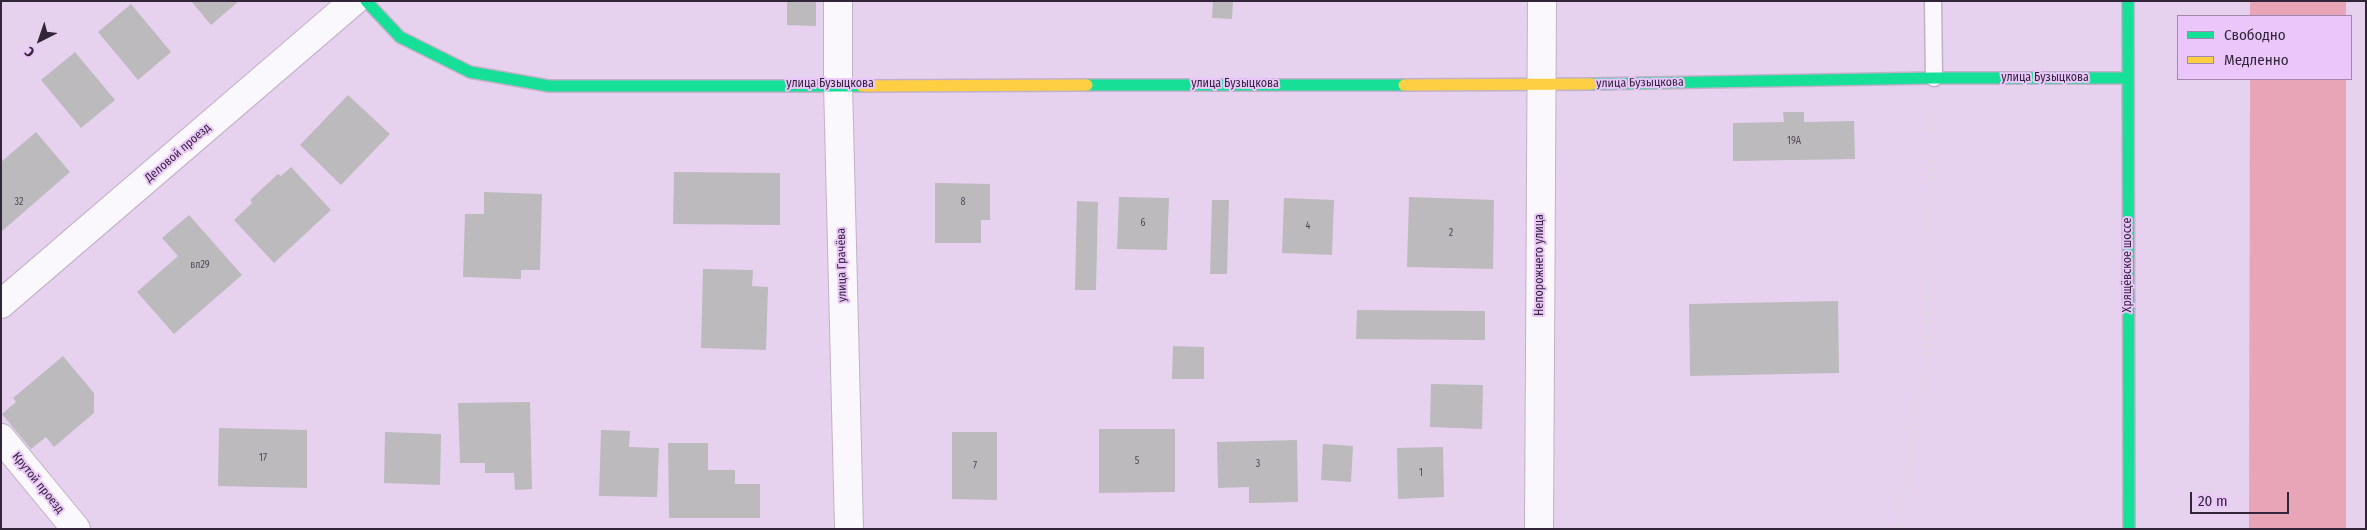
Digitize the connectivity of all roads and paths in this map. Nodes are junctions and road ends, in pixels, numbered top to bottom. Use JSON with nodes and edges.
{"nodes":[{"id":1,"x":354,"y":1,"type":"edge"},
{"id":2,"x":366,"y":1,"type":"edge"},
{"id":3,"x":838,"y":1,"type":"edge"},
{"id":4,"x":1542,"y":1,"type":"edge"},
{"id":5,"x":1933,"y":1,"type":"edge"},
{"id":6,"x":2128,"y":1,"type":"edge"},
{"id":7,"x":1934,"y":78,"type":"junction"},
{"id":8,"x":2128,"y":78,"type":"junction"},
{"id":9,"x":838,"y":84,"type":"junction"},
{"id":10,"x":1541,"y":85,"type":"junction"},
{"id":11,"x":1,"y":304,"type":"edge"},
{"id":12,"x":1,"y":438,"type":"edge"},
{"id":13,"x":76,"y":529,"type":"edge"},
{"id":14,"x":849,"y":529,"type":"edge"},
{"id":15,"x":1540,"y":529,"type":"edge"},
{"id":16,"x":1897,"y":529,"type":"edge"},
{"id":17,"x":2129,"y":529,"type":"edge"}],
"edges":[{"from":1,"to":11,"type":"street","name":"Деловой проезд"},
{"from":2,"to":9,"type":"street","name":"улица Бузыцкова"},
{"from":3,"to":9,"type":"street","name":"улица Грачёва"},
{"from":4,"to":10,"type":"street","name":"Непорожнего улица"},
{"from":5,"to":7,"type":"lane"},
{"from":6,"to":8,"type":"street","name":"Хрящёвское шоссе"},
{"from":7,"to":8,"type":"street","name":"улица Бузыцкова"},
{"from":7,"to":10,"type":"street","name":"улица Бузыцкова"},
{"from":7,"to":16,"type":"path"},
{"from":8,"to":17,"type":"street","name":"Хрящёвское шоссе"},
{"from":9,"to":10,"type":"street","name":"улица Бузыцкова"},
{"from":9,"to":14,"type":"street","name":"улица Грачёва"},
{"from":10,"to":15,"type":"street","name":"Непорожнего улица"},
{"from":12,"to":13,"type":"street","name":"Крутой проезд"}]}
